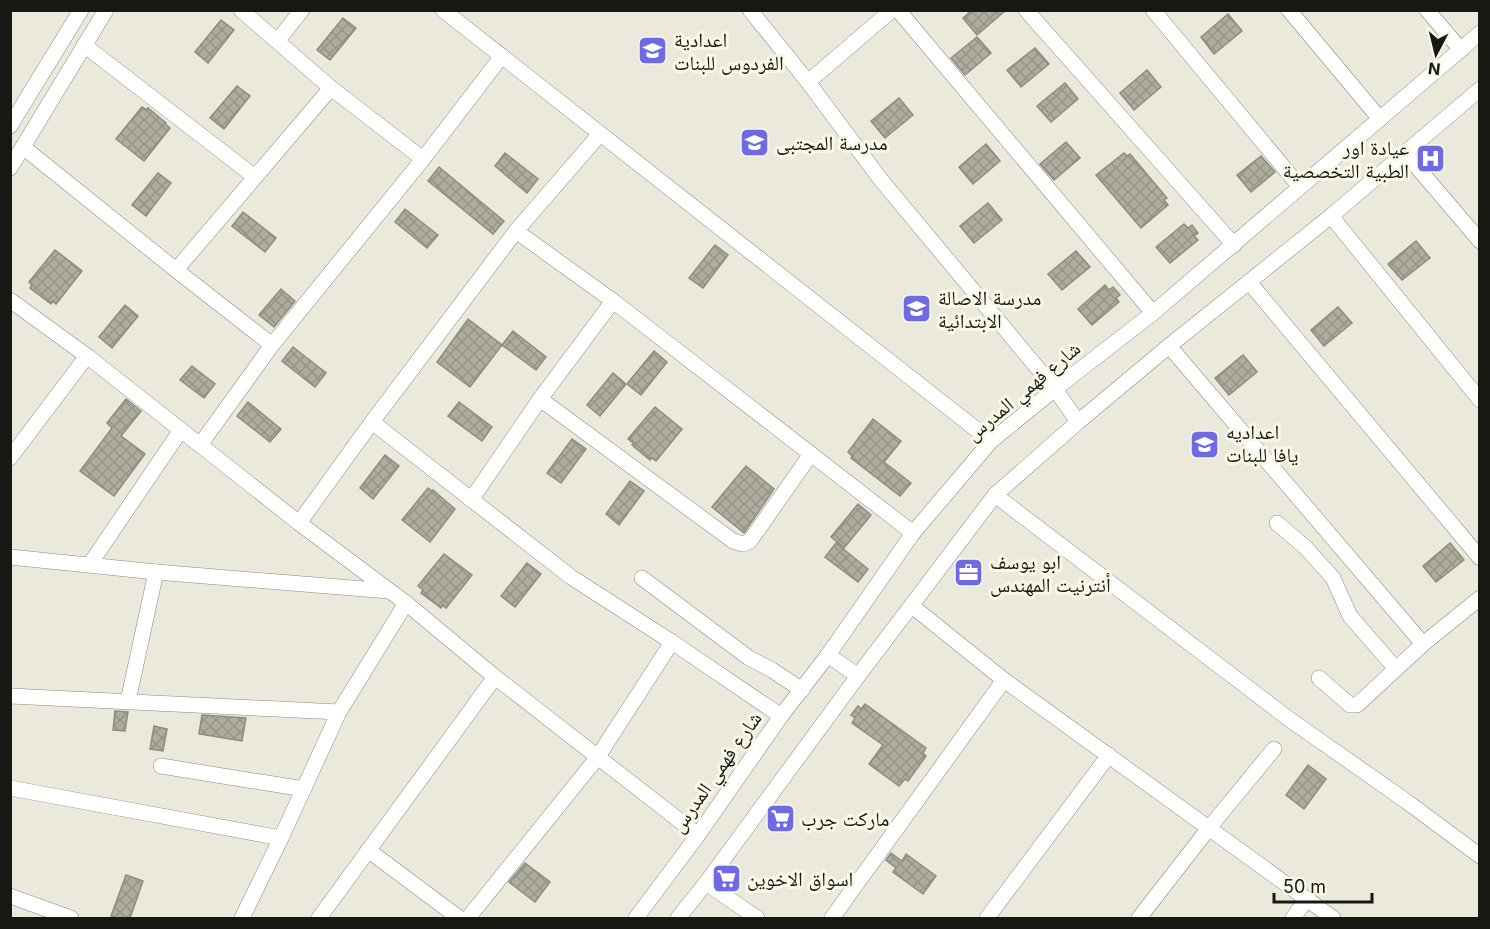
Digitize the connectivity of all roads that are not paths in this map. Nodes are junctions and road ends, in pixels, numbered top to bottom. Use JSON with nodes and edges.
{"nodes":[{"id":1,"x":81,"y":10,"type":"edge"},
{"id":2,"x":106,"y":10,"type":"edge"},
{"id":3,"x":241,"y":10,"type":"edge"},
{"id":4,"x":302,"y":10,"type":"edge"},
{"id":5,"x":443,"y":10,"type":"edge"},
{"id":6,"x":750,"y":10,"type":"edge"},
{"id":7,"x":892,"y":10,"type":"edge"},
{"id":8,"x":898,"y":10,"type":"edge"},
{"id":9,"x":1026,"y":10,"type":"edge"},
{"id":10,"x":1153,"y":10,"type":"edge"},
{"id":11,"x":1289,"y":10,"type":"edge"},
{"id":12,"x":1427,"y":10,"type":"edge"},
{"id":13,"x":1479,"y":33,"type":"edge"},
{"id":14,"x":278,"y":40,"type":"junction"},
{"id":15,"x":84,"y":45,"type":"junction"},
{"id":16,"x":1461,"y":50,"type":"junction"},
{"id":17,"x":502,"y":56,"type":"junction"},
{"id":18,"x":808,"y":82,"type":"junction"},
{"id":19,"x":332,"y":88,"type":"junction"},
{"id":20,"x":1479,"y":89,"type":"edge"},
{"id":21,"x":1380,"y":119,"type":"junction"},
{"id":22,"x":10,"y":126,"type":"edge"},
{"id":23,"x":600,"y":134,"type":"junction"},
{"id":24,"x":23,"y":147,"type":"junction"},
{"id":25,"x":1405,"y":153,"type":"junction"},
{"id":26,"x":423,"y":159,"type":"junction"},
{"id":27,"x":10,"y":168,"type":"edge"},
{"id":28,"x":255,"y":177,"type":"junction"},
{"id":29,"x":1300,"y":187,"type":"junction"},
{"id":30,"x":1331,"y":216,"type":"junction"},
{"id":31,"x":516,"y":231,"type":"junction"},
{"id":32,"x":1479,"y":241,"type":"edge"},
{"id":33,"x":1234,"y":245,"type":"junction"},
{"id":34,"x":176,"y":270,"type":"junction"},
{"id":35,"x":1249,"y":282,"type":"junction"},
{"id":36,"x":10,"y":300,"type":"edge"},
{"id":37,"x":613,"y":301,"type":"junction"},
{"id":38,"x":1153,"y":313,"type":"junction"},
{"id":39,"x":272,"y":345,"type":"junction"},
{"id":40,"x":1168,"y":346,"type":"junction"},
{"id":41,"x":87,"y":356,"type":"junction"},
{"id":42,"x":1055,"y":389,"type":"junction"},
{"id":43,"x":540,"y":399,"type":"junction"},
{"id":44,"x":1479,"y":400,"type":"edge"},
{"id":45,"x":372,"y":422,"type":"junction"},
{"id":46,"x":1078,"y":422,"type":"junction"},
{"id":47,"x":181,"y":430,"type":"junction"},
{"id":48,"x":991,"y":441,"type":"junction"},
{"id":49,"x":200,"y":445,"type":"junction"},
{"id":50,"x":811,"y":454,"type":"junction"},
{"id":51,"x":10,"y":458,"type":"edge"},
{"id":52,"x":995,"y":495,"type":"junction"},
{"id":53,"x":471,"y":500,"type":"junction"},
{"id":54,"x":299,"y":523,"type":"junction"},
{"id":55,"x":1277,"y":523,"type":"dead end"},
{"id":56,"x":913,"y":533,"type":"junction"},
{"id":57,"x":10,"y":557,"type":"edge"},
{"id":58,"x":1479,"y":558,"type":"edge"},
{"id":59,"x":90,"y":564,"type":"junction"},
{"id":60,"x":156,"y":572,"type":"junction"},
{"id":61,"x":642,"y":578,"type":"dead end"},
{"id":62,"x":389,"y":591,"type":"junction"},
{"id":63,"x":1479,"y":598,"type":"edge"},
{"id":64,"x":406,"y":603,"type":"junction"},
{"id":65,"x":912,"y":606,"type":"junction"},
{"id":66,"x":672,"y":642,"type":"junction"},
{"id":67,"x":1423,"y":644,"type":"junction"},
{"id":68,"x":828,"y":655,"type":"junction"},
{"id":69,"x":1396,"y":669,"type":"junction"},
{"id":70,"x":858,"y":676,"type":"junction"},
{"id":71,"x":495,"y":677,"type":"junction"},
{"id":72,"x":1319,"y":678,"type":"dead end"},
{"id":73,"x":1004,"y":680,"type":"junction"},
{"id":74,"x":801,"y":690,"type":"junction"},
{"id":75,"x":10,"y":696,"type":"edge"},
{"id":76,"x":128,"y":701,"type":"junction"},
{"id":77,"x":339,"y":712,"type":"junction"},
{"id":78,"x":781,"y":716,"type":"junction"},
{"id":79,"x":1274,"y":749,"type":"dead end"},
{"id":80,"x":1109,"y":755,"type":"junction"},
{"id":81,"x":597,"y":758,"type":"junction"},
{"id":82,"x":160,"y":766,"type":"dead end"},
{"id":83,"x":10,"y":788,"type":"edge"},
{"id":84,"x":304,"y":789,"type":"junction"},
{"id":85,"x":1209,"y":828,"type":"junction"},
{"id":86,"x":698,"y":835,"type":"junction"},
{"id":87,"x":281,"y":838,"type":"junction"},
{"id":88,"x":368,"y":850,"type":"junction"},
{"id":89,"x":1479,"y":856,"type":"edge"},
{"id":90,"x":706,"y":883,"type":"junction"},
{"id":91,"x":10,"y":896,"type":"edge"},
{"id":92,"x":1306,"y":900,"type":"junction"},
{"id":93,"x":71,"y":918,"type":"edge"},
{"id":94,"x":242,"y":918,"type":"edge"},
{"id":95,"x":319,"y":918,"type":"edge"},
{"id":96,"x":459,"y":918,"type":"edge"},
{"id":97,"x":468,"y":918,"type":"edge"},
{"id":98,"x":636,"y":918,"type":"edge"},
{"id":99,"x":678,"y":918,"type":"edge"},
{"id":100,"x":757,"y":918,"type":"edge"},
{"id":101,"x":832,"y":918,"type":"edge"},
{"id":102,"x":987,"y":918,"type":"edge"},
{"id":103,"x":1139,"y":918,"type":"edge"},
{"id":104,"x":1293,"y":918,"type":"edge"},
{"id":105,"x":1333,"y":918,"type":"edge"}],
"edges":[{"from":1,"to":22,"type":"street"},
{"from":2,"to":15,"type":"street"},
{"from":3,"to":14,"type":"street"},
{"from":4,"to":14,"type":"street"},
{"from":5,"to":17,"type":"street"},
{"from":6,"to":18,"type":"street"},
{"from":7,"to":18,"type":"street"},
{"from":8,"to":38,"type":"street"},
{"from":9,"to":33,"type":"street"},
{"from":10,"to":29,"type":"street"},
{"from":11,"to":21,"type":"street"},
{"from":12,"to":16,"type":"street"},
{"from":13,"to":16,"type":"street","name":"شارع فهمي المدرس"},
{"from":14,"to":19,"type":"street"},
{"from":15,"to":24,"type":"street"},
{"from":15,"to":28,"type":"street"},
{"from":16,"to":21,"type":"street","name":"شارع فهمي المدرس"},
{"from":17,"to":23,"type":"street"},
{"from":17,"to":26,"type":"street"},
{"from":18,"to":42,"type":"street"},
{"from":19,"to":26,"type":"street"},
{"from":19,"to":28,"type":"street"},
{"from":20,"to":25,"type":"street"},
{"from":21,"to":29,"type":"street","name":"شارع فهمي المدرس"},
{"from":23,"to":31,"type":"street"},
{"from":23,"to":48,"type":"street"},
{"from":24,"to":27,"type":"street"},
{"from":24,"to":34,"type":"street"},
{"from":25,"to":30,"type":"street"},
{"from":25,"to":32,"type":"street"},
{"from":26,"to":39,"type":"street"},
{"from":28,"to":34,"type":"street"},
{"from":29,"to":33,"type":"street","name":"شارع فهمي المدرس"},
{"from":30,"to":35,"type":"street"},
{"from":30,"to":44,"type":"street"},
{"from":31,"to":37,"type":"street"},
{"from":31,"to":45,"type":"street"},
{"from":33,"to":38,"type":"street","name":"شارع فهمي المدرس"},
{"from":34,"to":39,"type":"street"},
{"from":35,"to":40,"type":"street"},
{"from":35,"to":58,"type":"street"},
{"from":36,"to":41,"type":"street"},
{"from":37,"to":43,"type":"street"},
{"from":37,"to":50,"type":"street"},
{"from":38,"to":42,"type":"street","name":"شارع فهمي المدرس"},
{"from":39,"to":49,"type":"street"},
{"from":40,"to":46,"type":"street"},
{"from":40,"to":67,"type":"street"},
{"from":41,"to":47,"type":"street"},
{"from":41,"to":51,"type":"street"},
{"from":42,"to":46,"type":"street"},
{"from":42,"to":48,"type":"street","name":"شارع فهمي المدرس"},
{"from":43,"to":50,"type":"street"},
{"from":43,"to":53,"type":"street"},
{"from":45,"to":53,"type":"street"},
{"from":45,"to":54,"type":"street"},
{"from":46,"to":52,"type":"street"},
{"from":47,"to":49,"type":"street"},
{"from":47,"to":59,"type":"street"},
{"from":48,"to":56,"type":"street","name":"شارع فهمي المدرس"},
{"from":49,"to":54,"type":"street"},
{"from":50,"to":56,"type":"street"},
{"from":52,"to":65,"type":"street"},
{"from":52,"to":89,"type":"street"},
{"from":53,"to":66,"type":"street"},
{"from":54,"to":62,"type":"street"},
{"from":55,"to":69,"type":"street"},
{"from":56,"to":68,"type":"street","name":"شارع فهمي المدرس"},
{"from":57,"to":59,"type":"street"},
{"from":59,"to":60,"type":"street"},
{"from":60,"to":62,"type":"street"},
{"from":60,"to":76,"type":"street"},
{"from":61,"to":74,"type":"street"},
{"from":62,"to":64,"type":"street"},
{"from":63,"to":67,"type":"street"},
{"from":64,"to":71,"type":"street"},
{"from":64,"to":77,"type":"street"},
{"from":65,"to":70,"type":"street"},
{"from":65,"to":73,"type":"street"},
{"from":66,"to":78,"type":"street"},
{"from":66,"to":81,"type":"street"},
{"from":67,"to":69,"type":"street"},
{"from":68,"to":70,"type":"street"},
{"from":68,"to":74,"type":"street","name":"شارع فهمي المدرس"},
{"from":69,"to":72,"type":"street"},
{"from":70,"to":90,"type":"street"},
{"from":71,"to":81,"type":"street"},
{"from":71,"to":88,"type":"street"},
{"from":73,"to":80,"type":"street"},
{"from":73,"to":101,"type":"street"},
{"from":74,"to":78,"type":"street","name":"شارع فهمي المدرس"},
{"from":75,"to":76,"type":"street"},
{"from":76,"to":77,"type":"street"},
{"from":77,"to":84,"type":"street"},
{"from":78,"to":86,"type":"street","name":"شارع فهمي المدرس"},
{"from":79,"to":85,"type":"street"},
{"from":80,"to":85,"type":"street"},
{"from":80,"to":102,"type":"street"},
{"from":81,"to":86,"type":"street"},
{"from":81,"to":97,"type":"street"},
{"from":82,"to":84,"type":"street"},
{"from":83,"to":87,"type":"street"},
{"from":84,"to":87,"type":"street"},
{"from":85,"to":92,"type":"street"},
{"from":85,"to":103,"type":"street"},
{"from":86,"to":98,"type":"street","name":"شارع فهمي المدرس"},
{"from":87,"to":94,"type":"street"},
{"from":88,"to":95,"type":"street"},
{"from":88,"to":96,"type":"street"},
{"from":90,"to":99,"type":"street"},
{"from":90,"to":100,"type":"street"},
{"from":91,"to":93,"type":"street"},
{"from":92,"to":104,"type":"street"},
{"from":92,"to":105,"type":"street"}]}
